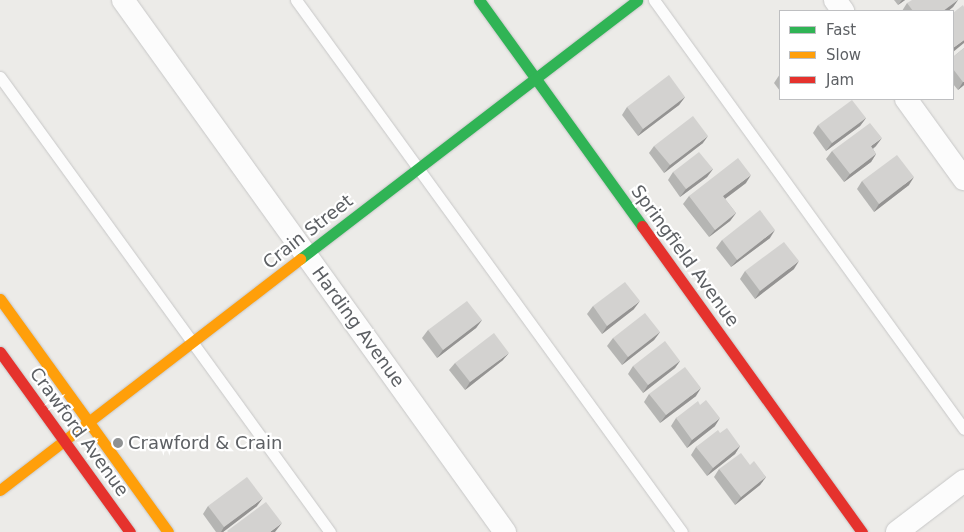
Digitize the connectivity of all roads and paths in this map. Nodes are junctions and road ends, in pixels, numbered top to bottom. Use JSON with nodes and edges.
{"nodes":[{"id":1,"x":123,"y":0,"type":"edge"},
{"id":2,"x":296,"y":0,"type":"edge"},
{"id":3,"x":479,"y":0,"type":"edge"},
{"id":4,"x":637,"y":0,"type":"edge"},
{"id":5,"x":654,"y":0,"type":"edge"},
{"id":6,"x":0,"y":77,"type":"edge"},
{"id":7,"x":535,"y":78,"type":"junction"},
{"id":8,"x":907,"y":100,"type":"edge"},
{"id":9,"x":419,"y":169,"type":"junction"},
{"id":10,"x":964,"y":180,"type":"edge"},
{"id":11,"x":307,"y":255,"type":"junction"},
{"id":12,"x":0,"y":299,"type":"edge"},
{"id":13,"x":194,"y":343,"type":"junction"},
{"id":14,"x":0,"y":352,"type":"edge"},
{"id":15,"x":90,"y":424,"type":"junction"},
{"id":16,"x":964,"y":429,"type":"edge"},
{"id":17,"x":65,"y":442,"type":"junction"},
{"id":18,"x":964,"y":481,"type":"edge"},
{"id":19,"x":0,"y":490,"type":"edge"},
{"id":20,"x":130,"y":532,"type":"edge"},
{"id":21,"x":168,"y":532,"type":"edge"},
{"id":22,"x":330,"y":532,"type":"edge"},
{"id":23,"x":505,"y":532,"type":"edge"},
{"id":24,"x":682,"y":532,"type":"edge"},
{"id":25,"x":862,"y":532,"type":"edge"},
{"id":26,"x":897,"y":532,"type":"edge"}],
"edges":[{"from":1,"to":11,"type":"street","name":"Harding Avenue"},
{"from":2,"to":9,"type":"lane"},
{"from":3,"to":7,"type":"street","name":"Springfield Avenue"},
{"from":4,"to":7,"type":"street","name":"Crain Street"},
{"from":5,"to":16,"type":"lane"},
{"from":6,"to":13,"type":"lane"},
{"from":7,"to":9,"type":"street","name":"Crain Street"},
{"from":7,"to":25,"type":"street","name":"Springfield Avenue"},
{"from":8,"to":10,"type":"street"},
{"from":9,"to":11,"type":"street","name":"Crain Street"},
{"from":9,"to":24,"type":"lane"},
{"from":11,"to":13,"type":"street","name":"Crain Street"},
{"from":11,"to":23,"type":"street","name":"Harding Avenue"},
{"from":12,"to":15,"type":"street","name":"Crawford Avenue"},
{"from":13,"to":15,"type":"street","name":"Crain Street"},
{"from":13,"to":22,"type":"lane"},
{"from":14,"to":17,"type":"street","name":"Crawford Avenue"},
{"from":15,"to":17,"type":"street","name":"Crain Street"},
{"from":15,"to":21,"type":"street","name":"Crawford Avenue"},
{"from":17,"to":19,"type":"street","name":"Crain Street"},
{"from":17,"to":20,"type":"street","name":"Crawford Avenue"},
{"from":18,"to":26,"type":"street"}]}
